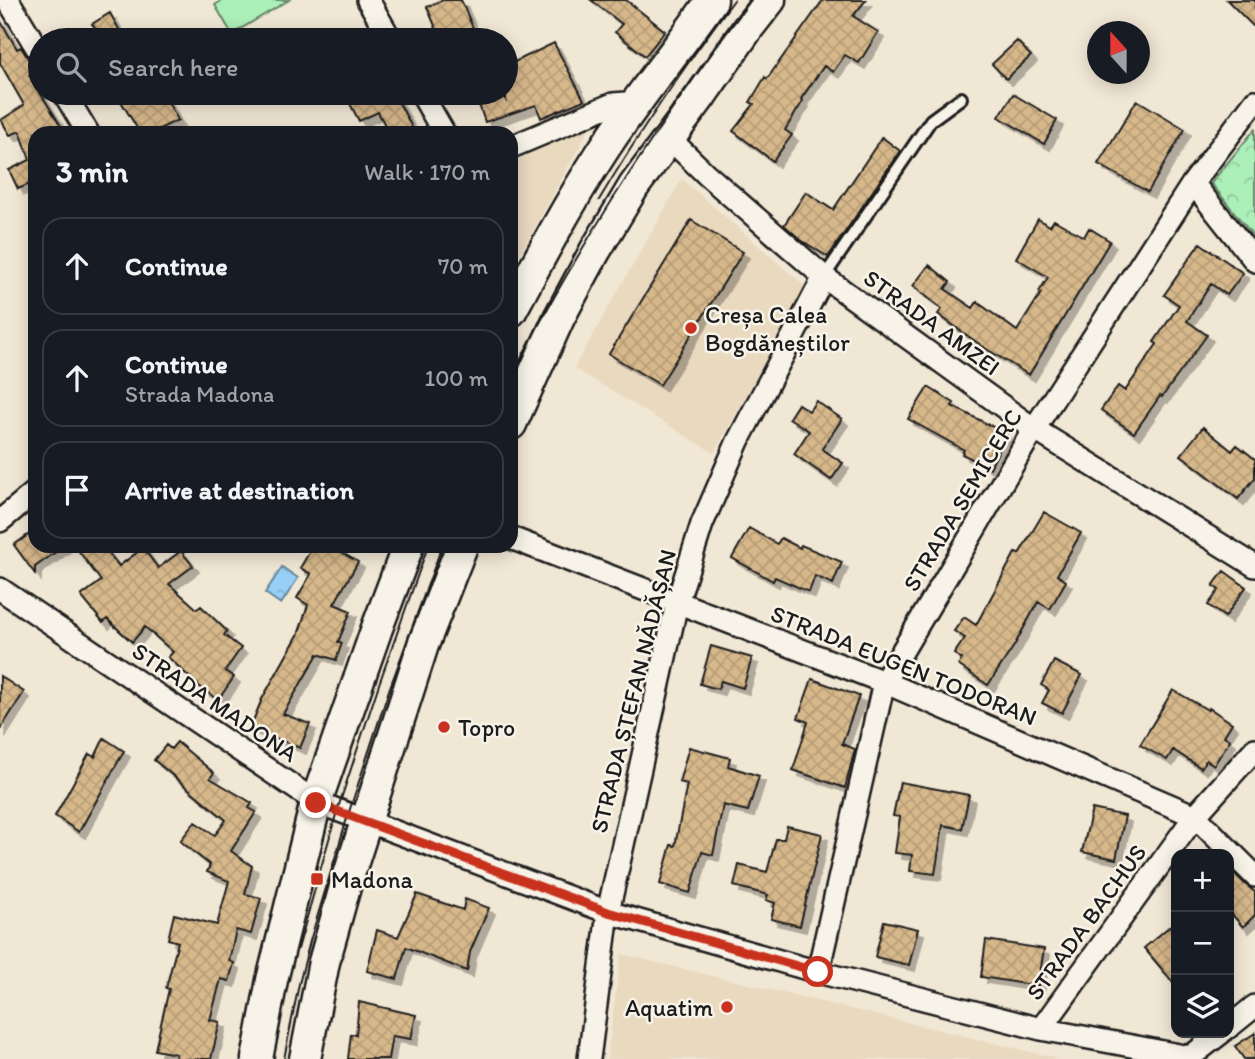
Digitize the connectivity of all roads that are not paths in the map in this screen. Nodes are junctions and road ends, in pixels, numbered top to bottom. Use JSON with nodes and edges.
{"nodes":[{"id":1,"x":8,"y":0,"type":"edge"},
{"id":2,"x":368,"y":0,"type":"edge"},
{"id":3,"x":712,"y":0,"type":"edge"},
{"id":4,"x":770,"y":0,"type":"edge"},
{"id":5,"x":384,"y":28,"type":"edge"},
{"id":6,"x":28,"y":33,"type":"edge"},
{"id":7,"x":961,"y":98,"type":"dead end"},
{"id":8,"x":1255,"y":101,"type":"edge"},
{"id":9,"x":71,"y":105,"type":"edge"},
{"id":10,"x":428,"y":105,"type":"edge"},
{"id":11,"x":633,"y":107,"type":"junction"},
{"id":12,"x":84,"y":126,"type":"edge"},
{"id":13,"x":440,"y":126,"type":"edge"},
{"id":14,"x":669,"y":138,"type":"junction"},
{"id":15,"x":518,"y":145,"type":"edge"},
{"id":16,"x":1193,"y":183,"type":"junction"},
{"id":17,"x":1255,"y":261,"type":"edge"},
{"id":18,"x":824,"y":277,"type":"junction"},
{"id":19,"x":518,"y":298,"type":"edge"},
{"id":20,"x":518,"y":409,"type":"edge"},
{"id":21,"x":1034,"y":429,"type":"junction"},
{"id":22,"x":28,"y":498,"type":"edge"},
{"id":23,"x":0,"y":522,"type":"edge"},
{"id":24,"x":518,"y":541,"type":"edge"},
{"id":25,"x":405,"y":553,"type":"edge"},
{"id":26,"x":460,"y":553,"type":"edge"},
{"id":27,"x":1255,"y":566,"type":"edge"},
{"id":28,"x":0,"y":589,"type":"edge"},
{"id":29,"x":677,"y":603,"type":"junction"},
{"id":30,"x":884,"y":682,"type":"junction"},
{"id":31,"x":1255,"y":749,"type":"edge"},
{"id":32,"x":316,"y":803,"type":"junction"},
{"id":33,"x":1195,"y":816,"type":"junction"},
{"id":34,"x":366,"y":822,"type":"junction"},
{"id":35,"x":1255,"y":876,"type":"edge"},
{"id":36,"x":608,"y":912,"type":"junction"},
{"id":37,"x":818,"y":972,"type":"junction"},
{"id":38,"x":1255,"y":1006,"type":"edge"},
{"id":39,"x":1234,"y":1023,"type":"edge"},
{"id":40,"x":1041,"y":1029,"type":"junction"},
{"id":41,"x":1215,"y":1038,"type":"edge"},
{"id":42,"x":1190,"y":1058,"type":"edge"},
{"id":43,"x":257,"y":1059,"type":"edge"},
{"id":44,"x":305,"y":1059,"type":"edge"},
{"id":45,"x":589,"y":1059,"type":"edge"}],
"edges":[{"from":1,"to":6,"type":"street"},
{"from":2,"to":5,"type":"street"},
{"from":3,"to":11,"type":"main road"},
{"from":4,"to":14,"type":"main road"},
{"from":7,"to":18,"type":"lane","name":"STRADA ȘTEFAN NĂDĂȘAN"},
{"from":8,"to":16,"type":"street","name":"STRADA SEMICERC"},
{"from":9,"to":12,"type":"street"},
{"from":10,"to":13,"type":"street"},
{"from":11,"to":15,"type":"street"},
{"from":11,"to":19,"type":"main road"},
{"from":14,"to":18,"type":"street","name":"STRADA AMZEI"},
{"from":14,"to":20,"type":"main road"},
{"from":16,"to":17,"type":"street"},
{"from":16,"to":21,"type":"street","name":"STRADA SEMICERC"},
{"from":18,"to":21,"type":"street","name":"STRADA AMZEI"},
{"from":18,"to":29,"type":"street","name":"STRADA ȘTEFAN NĂDĂȘAN"},
{"from":21,"to":27,"type":"street","name":"STRADA AMZEI"},
{"from":21,"to":30,"type":"street","name":"STRADA SEMICERC"},
{"from":22,"to":23,"type":"street"},
{"from":24,"to":29,"type":"street","name":"STRADA EUGEN TODORAN"},
{"from":25,"to":32,"type":"main road"},
{"from":26,"to":34,"type":"main road"},
{"from":28,"to":32,"type":"street","name":"STRADA MADONA"},
{"from":29,"to":30,"type":"street","name":"STRADA EUGEN TODORAN"},
{"from":29,"to":36,"type":"street","name":"STRADA ȘTEFAN NĂDĂȘAN"},
{"from":30,"to":33,"type":"street","name":"STRADA EUGEN TODORAN"},
{"from":30,"to":37,"type":"street","name":"STRADA SEMICERC"},
{"from":31,"to":33,"type":"street","name":"STRADA BACHUS"},
{"from":32,"to":34,"type":"street","name":"STRADA MADONA"},
{"from":32,"to":43,"type":"main road"},
{"from":33,"to":35,"type":"street","name":"STRADA EUGEN TODORAN"},
{"from":33,"to":40,"type":"street","name":"STRADA BACHUS"},
{"from":34,"to":36,"type":"street","name":"STRADA MADONA"},
{"from":34,"to":44,"type":"main road"},
{"from":36,"to":37,"type":"street","name":"STRADA MADONA"},
{"from":36,"to":45,"type":"street","name":"STRADA ȘTEFAN NĂDĂȘAN"},
{"from":37,"to":40,"type":"street","name":"STRADA MADONA"},
{"from":38,"to":39,"type":"street"},
{"from":40,"to":42,"type":"street","name":"STRADA MADONA"},
{"from":41,"to":42,"type":"street"}]}
